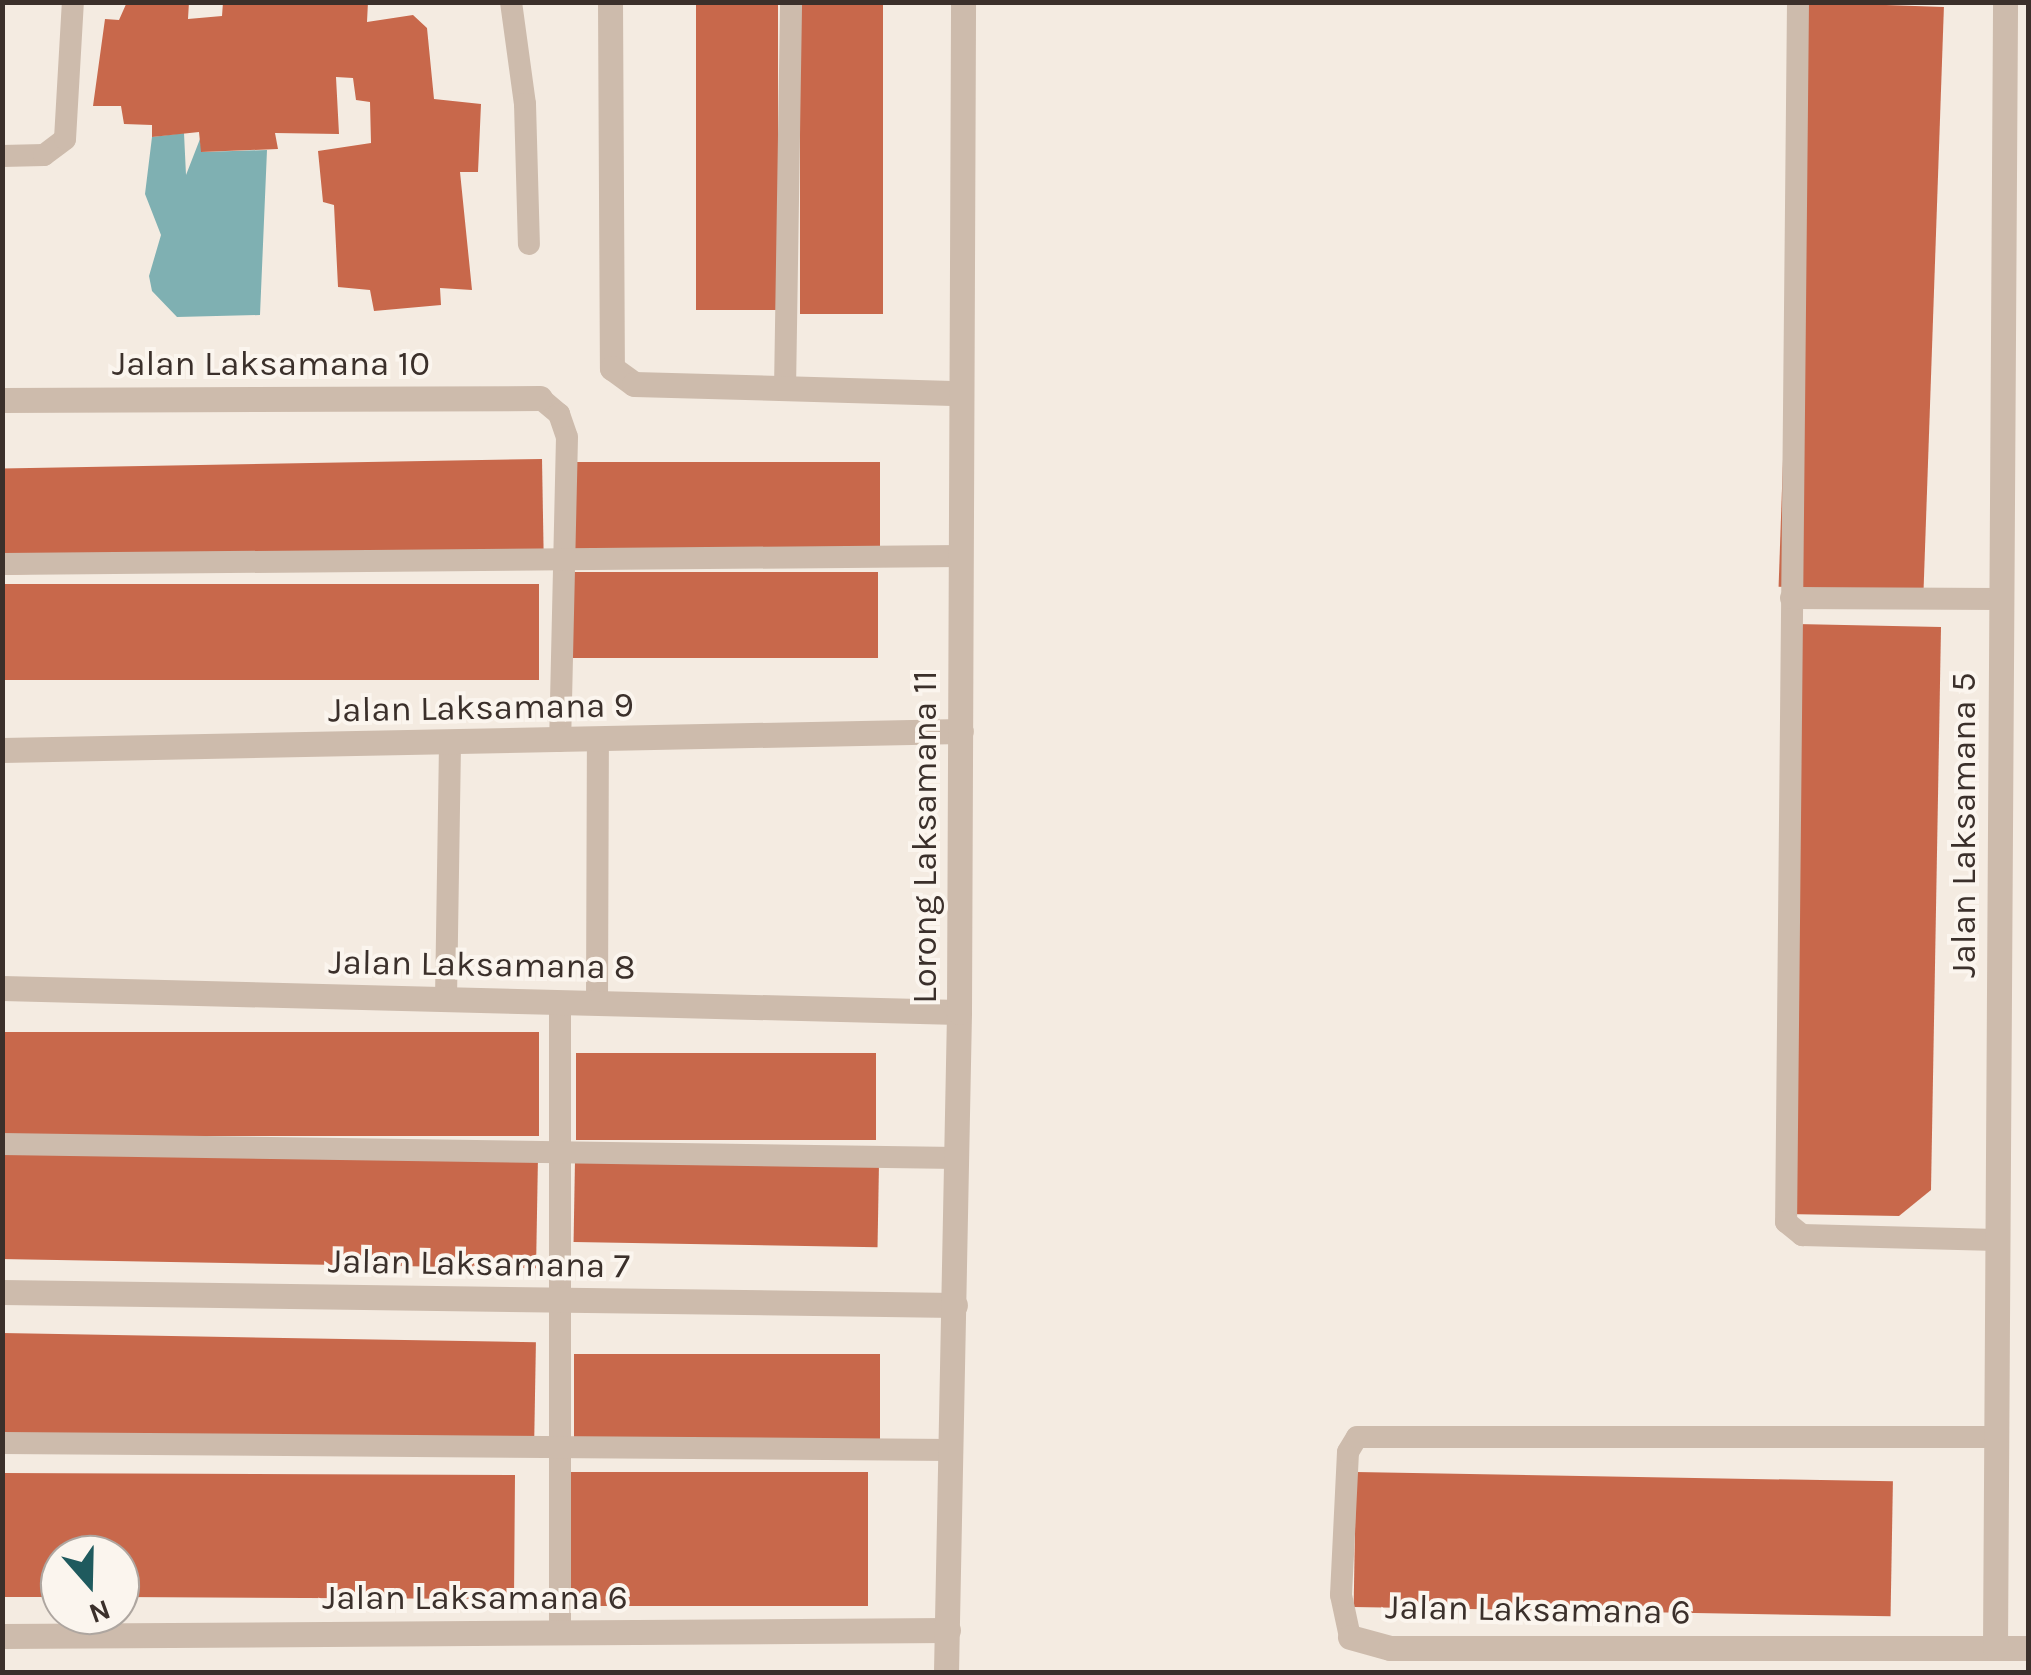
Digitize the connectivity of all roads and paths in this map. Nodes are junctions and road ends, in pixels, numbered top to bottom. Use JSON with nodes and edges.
{"nodes":[{"id":1,"x":72,"y":2,"type":"edge"},
{"id":2,"x":511,"y":2,"type":"edge"},
{"id":3,"x":610,"y":2,"type":"edge"},
{"id":4,"x":791,"y":2,"type":"edge"},
{"id":5,"x":963,"y":2,"type":"edge"},
{"id":6,"x":1798,"y":2,"type":"edge"},
{"id":7,"x":2006,"y":2,"type":"edge"},
{"id":8,"x":2,"y":156,"type":"edge"},
{"id":9,"x":529,"y":244,"type":"dead end"},
{"id":10,"x":785,"y":390,"type":"junction"},
{"id":11,"x":961,"y":393,"type":"junction"},
{"id":12,"x":540,"y":398,"type":"joint"},
{"id":13,"x":2,"y":400,"type":"edge"},
{"id":14,"x":961,"y":556,"type":"junction"},
{"id":15,"x":562,"y":559,"type":"junction"},
{"id":16,"x":2,"y":564,"type":"edge"},
{"id":17,"x":1791,"y":598,"type":"junction"},
{"id":18,"x":2000,"y":599,"type":"junction"},
{"id":19,"x":961,"y":731,"type":"junction"},
{"id":20,"x":598,"y":740,"type":"junction"},
{"id":21,"x":560,"y":741,"type":"junction"},
{"id":22,"x":450,"y":746,"type":"junction"},
{"id":23,"x":2,"y":750,"type":"edge"},
{"id":24,"x":2,"y":988,"type":"edge"},
{"id":25,"x":446,"y":999,"type":"junction"},
{"id":26,"x":560,"y":1002,"type":"junction"},
{"id":27,"x":598,"y":1003,"type":"junction"},
{"id":28,"x":959,"y":1012,"type":"junction"},
{"id":29,"x":2,"y":1144,"type":"edge"},
{"id":30,"x":560,"y":1152,"type":"junction"},
{"id":31,"x":958,"y":1158,"type":"junction"},
{"id":32,"x":1997,"y":1240,"type":"junction"},
{"id":33,"x":2,"y":1292,"type":"edge"},
{"id":34,"x":560,"y":1300,"type":"junction"},
{"id":35,"x":955,"y":1306,"type":"junction"},
{"id":36,"x":1996,"y":1437,"type":"junction"},
{"id":37,"x":2,"y":1443,"type":"edge"},
{"id":38,"x":560,"y":1447,"type":"junction"},
{"id":39,"x":952,"y":1450,"type":"junction"},
{"id":40,"x":948,"y":1630,"type":"junction"},
{"id":41,"x":560,"y":1632,"type":"junction"},
{"id":42,"x":2,"y":1636,"type":"edge"},
{"id":43,"x":1350,"y":1637,"type":"joint"},
{"id":44,"x":1995,"y":1648,"type":"junction"},
{"id":45,"x":2028,"y":1648,"type":"edge"},
{"id":46,"x":946,"y":1672,"type":"edge"}],
"edges":[{"from":1,"to":8,"type":"lane"},
{"from":2,"to":9,"type":"lane"},
{"from":3,"to":10,"type":"street"},
{"from":4,"to":10,"type":"lane"},
{"from":5,"to":11,"type":"street","name":"Lorong Laksamana 11"},
{"from":6,"to":17,"type":"lane"},
{"from":7,"to":18,"type":"street","name":"Jalan Laksamana 5"},
{"from":10,"to":11,"type":"street"},
{"from":11,"to":14,"type":"street","name":"Lorong Laksamana 11"},
{"from":12,"to":13,"type":"street","name":"Jalan Laksamana 10"},
{"from":12,"to":15,"type":"lane"},
{"from":14,"to":15,"type":"lane"},
{"from":14,"to":19,"type":"street","name":"Lorong Laksamana 11"},
{"from":15,"to":16,"type":"lane"},
{"from":15,"to":21,"type":"lane"},
{"from":17,"to":18,"type":"lane"},
{"from":17,"to":32,"type":"lane"},
{"from":18,"to":32,"type":"street","name":"Jalan Laksamana 5"},
{"from":19,"to":20,"type":"street","name":"Jalan Laksamana 9"},
{"from":19,"to":28,"type":"street","name":"Lorong Laksamana 11"},
{"from":20,"to":21,"type":"street","name":"Jalan Laksamana 9"},
{"from":20,"to":27,"type":"lane"},
{"from":21,"to":22,"type":"street","name":"Jalan Laksamana 9"},
{"from":22,"to":23,"type":"street","name":"Jalan Laksamana 9"},
{"from":22,"to":25,"type":"lane"},
{"from":24,"to":25,"type":"street","name":"Jalan Laksamana 8"},
{"from":25,"to":26,"type":"street","name":"Jalan Laksamana 8"},
{"from":26,"to":27,"type":"street","name":"Jalan Laksamana 8"},
{"from":26,"to":30,"type":"lane"},
{"from":27,"to":28,"type":"street","name":"Jalan Laksamana 8"},
{"from":28,"to":31,"type":"street","name":"Lorong Laksamana 11"},
{"from":29,"to":30,"type":"lane"},
{"from":30,"to":31,"type":"lane"},
{"from":30,"to":34,"type":"lane"},
{"from":31,"to":35,"type":"street","name":"Lorong Laksamana 11"},
{"from":32,"to":36,"type":"street","name":"Jalan Laksamana 5"},
{"from":33,"to":34,"type":"street","name":"Jalan Laksamana 7"},
{"from":34,"to":35,"type":"street","name":"Jalan Laksamana 7"},
{"from":34,"to":38,"type":"lane"},
{"from":35,"to":39,"type":"street","name":"Lorong Laksamana 11"},
{"from":36,"to":43,"type":"lane","name":"Jalan Laksamana 6"},
{"from":36,"to":44,"type":"street","name":"Jalan Laksamana 5"},
{"from":37,"to":38,"type":"lane"},
{"from":38,"to":39,"type":"lane"},
{"from":38,"to":41,"type":"lane"},
{"from":39,"to":40,"type":"street","name":"Lorong Laksamana 11"},
{"from":40,"to":41,"type":"street","name":"Jalan Laksamana 6"},
{"from":40,"to":46,"type":"street","name":"Lorong Laksamana 11"},
{"from":41,"to":42,"type":"street","name":"Jalan Laksamana 6"},
{"from":43,"to":44,"type":"street","name":"Jalan Laksamana 6"},
{"from":44,"to":45,"type":"street","name":"Jalan Laksamana 6"}]}
